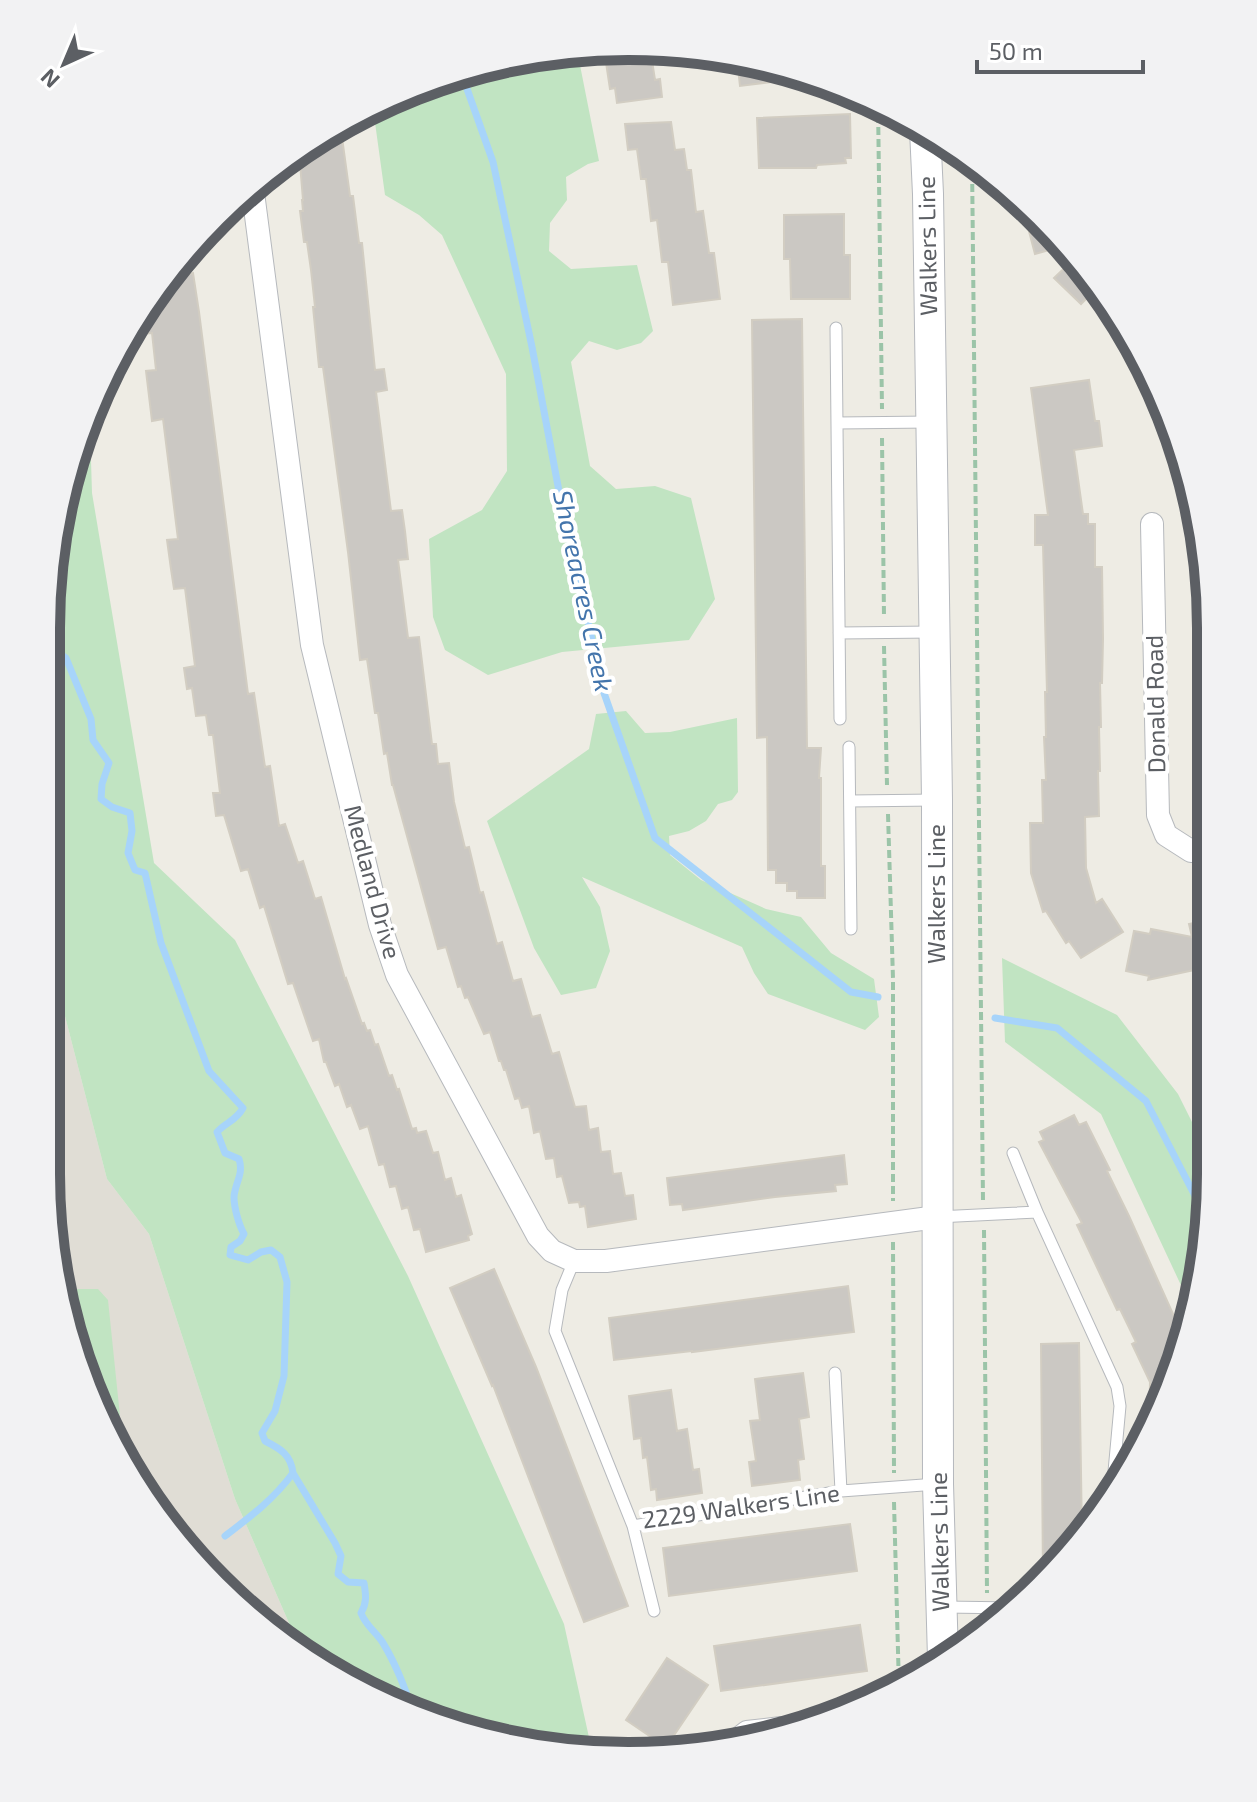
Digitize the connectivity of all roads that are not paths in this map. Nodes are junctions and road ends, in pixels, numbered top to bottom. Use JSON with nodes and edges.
{"nodes":[{"id":1,"x":926,"y":144,"type":"edge"},
{"id":2,"x":254,"y":201,"type":"edge"},
{"id":3,"x":836,"y":328,"type":"dead end"},
{"id":4,"x":931,"y":422,"type":"junction"},
{"id":5,"x":837,"y":423,"type":"junction"},
{"id":6,"x":1152,"y":524,"type":"dead end"},
{"id":7,"x":934,"y":632,"type":"junction"},
{"id":8,"x":839,"y":633,"type":"junction"},
{"id":9,"x":840,"y":719,"type":"dead end"},
{"id":10,"x":849,"y":747,"type":"dead end"},
{"id":11,"x":937,"y":800,"type":"junction"},
{"id":12,"x":850,"y":801,"type":"junction"},
{"id":13,"x":1197,"y":851,"type":"edge"},
{"id":14,"x":851,"y":929,"type":"dead end"},
{"id":15,"x":1013,"y":1153,"type":"dead end"},
{"id":16,"x":1037,"y":1212,"type":"junction"},
{"id":17,"x":937,"y":1217,"type":"junction"},
{"id":18,"x":574,"y":1261,"type":"junction"},
{"id":19,"x":835,"y":1373,"type":"dead end"},
{"id":20,"x":1114,"y":1468,"type":"edge"},
{"id":21,"x":938,"y":1484,"type":"junction"},
{"id":22,"x":841,"y":1491,"type":"junction"},
{"id":23,"x":633,"y":1526,"type":"junction"},
{"id":24,"x":941,"y":1607,"type":"junction"},
{"id":25,"x":995,"y":1608,"type":"edge"},
{"id":26,"x":654,"y":1611,"type":"dead end"},
{"id":27,"x":943,"y":1647,"type":"edge"}],
"edges":[{"from":1,"to":4,"type":"main road","name":"Walkers Line"},
{"from":2,"to":18,"type":"street","name":"Medland Drive"},
{"from":3,"to":5,"type":"lane"},
{"from":4,"to":5,"type":"lane"},
{"from":4,"to":7,"type":"main road","name":"Walkers Line"},
{"from":5,"to":8,"type":"lane"},
{"from":6,"to":13,"type":"street","name":"Donald Road"},
{"from":7,"to":8,"type":"lane"},
{"from":7,"to":11,"type":"main road","name":"Walkers Line"},
{"from":8,"to":9,"type":"lane"},
{"from":10,"to":12,"type":"lane"},
{"from":11,"to":12,"type":"lane"},
{"from":11,"to":17,"type":"main road","name":"Walkers Line"},
{"from":12,"to":14,"type":"lane"},
{"from":15,"to":16,"type":"lane"},
{"from":16,"to":17,"type":"lane"},
{"from":16,"to":20,"type":"lane"},
{"from":17,"to":18,"type":"street"},
{"from":17,"to":21,"type":"main road","name":"Walkers Line"},
{"from":18,"to":23,"type":"lane","name":"2229 Walkers Line"},
{"from":19,"to":22,"type":"lane"},
{"from":21,"to":22,"type":"lane","name":"2229 Walkers Line"},
{"from":21,"to":24,"type":"main road","name":"Walkers Line"},
{"from":22,"to":23,"type":"lane","name":"2229 Walkers Line"},
{"from":23,"to":26,"type":"lane"},
{"from":24,"to":25,"type":"lane"},
{"from":24,"to":27,"type":"main road","name":"Walkers Line"}]}
